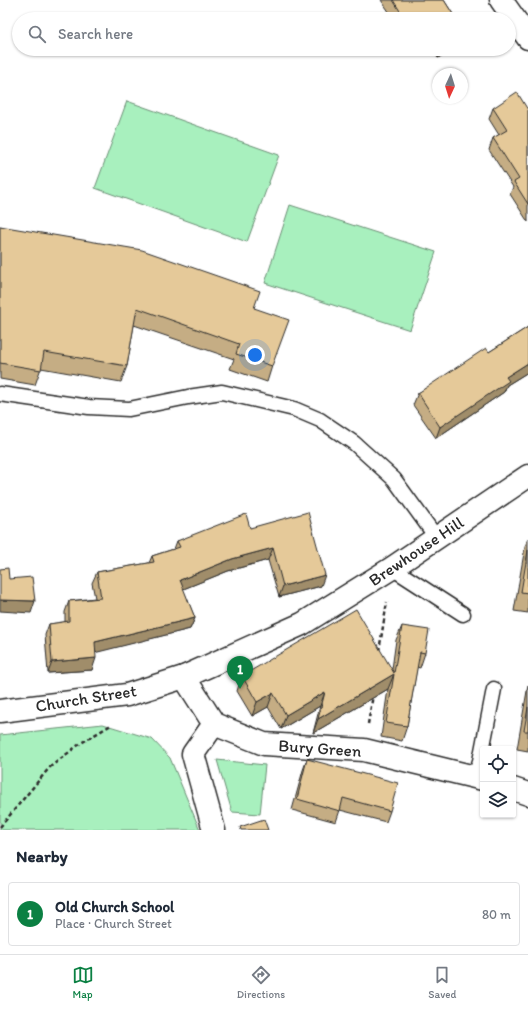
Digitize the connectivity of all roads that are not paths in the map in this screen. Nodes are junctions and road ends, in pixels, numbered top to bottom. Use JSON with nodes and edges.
{"nodes":[{"id":1,"x":501,"y":0,"type":"edge"},
{"id":2,"x":510,"y":12,"type":"edge"},
{"id":3,"x":516,"y":21,"type":"edge"},
{"id":4,"x":528,"y":38,"type":"edge"},
{"id":5,"x":0,"y":394,"type":"edge"},
{"id":6,"x":528,"y":476,"type":"edge"},
{"id":7,"x":436,"y":537,"type":"junction"},
{"id":8,"x":392,"y":568,"type":"junction"},
{"id":9,"x":463,"y":614,"type":"dead end"},
{"id":10,"x":302,"y":624,"type":"joint"},
{"id":11,"x":184,"y":677,"type":"junction"},
{"id":12,"x":494,"y":689,"type":"dead end"},
{"id":13,"x":0,"y":710,"type":"edge"},
{"id":14,"x":214,"y":724,"type":"junction"},
{"id":15,"x":479,"y":778,"type":"edge"},
{"id":16,"x":516,"y":790,"type":"edge"},
{"id":17,"x":528,"y":794,"type":"edge"},
{"id":18,"x":214,"y":830,"type":"edge"}],
"edges":[{"from":1,"to":2,"type":"street"},
{"from":3,"to":4,"type":"street"},
{"from":5,"to":7,"type":"lane"},
{"from":6,"to":7,"type":"street","name":"Brewhouse Hill"},
{"from":7,"to":8,"type":"street","name":"Brewhouse Hill"},
{"from":8,"to":9,"type":"lane"},
{"from":8,"to":10,"type":"street","name":"Brewhouse Hill"},
{"from":10,"to":11,"type":"street","name":"Church Street"},
{"from":11,"to":13,"type":"street","name":"Church Street"},
{"from":11,"to":14,"type":"street"},
{"from":12,"to":15,"type":"lane"},
{"from":14,"to":15,"type":"street","name":"Bury Green"},
{"from":14,"to":18,"type":"street"},
{"from":16,"to":17,"type":"street"}]}
